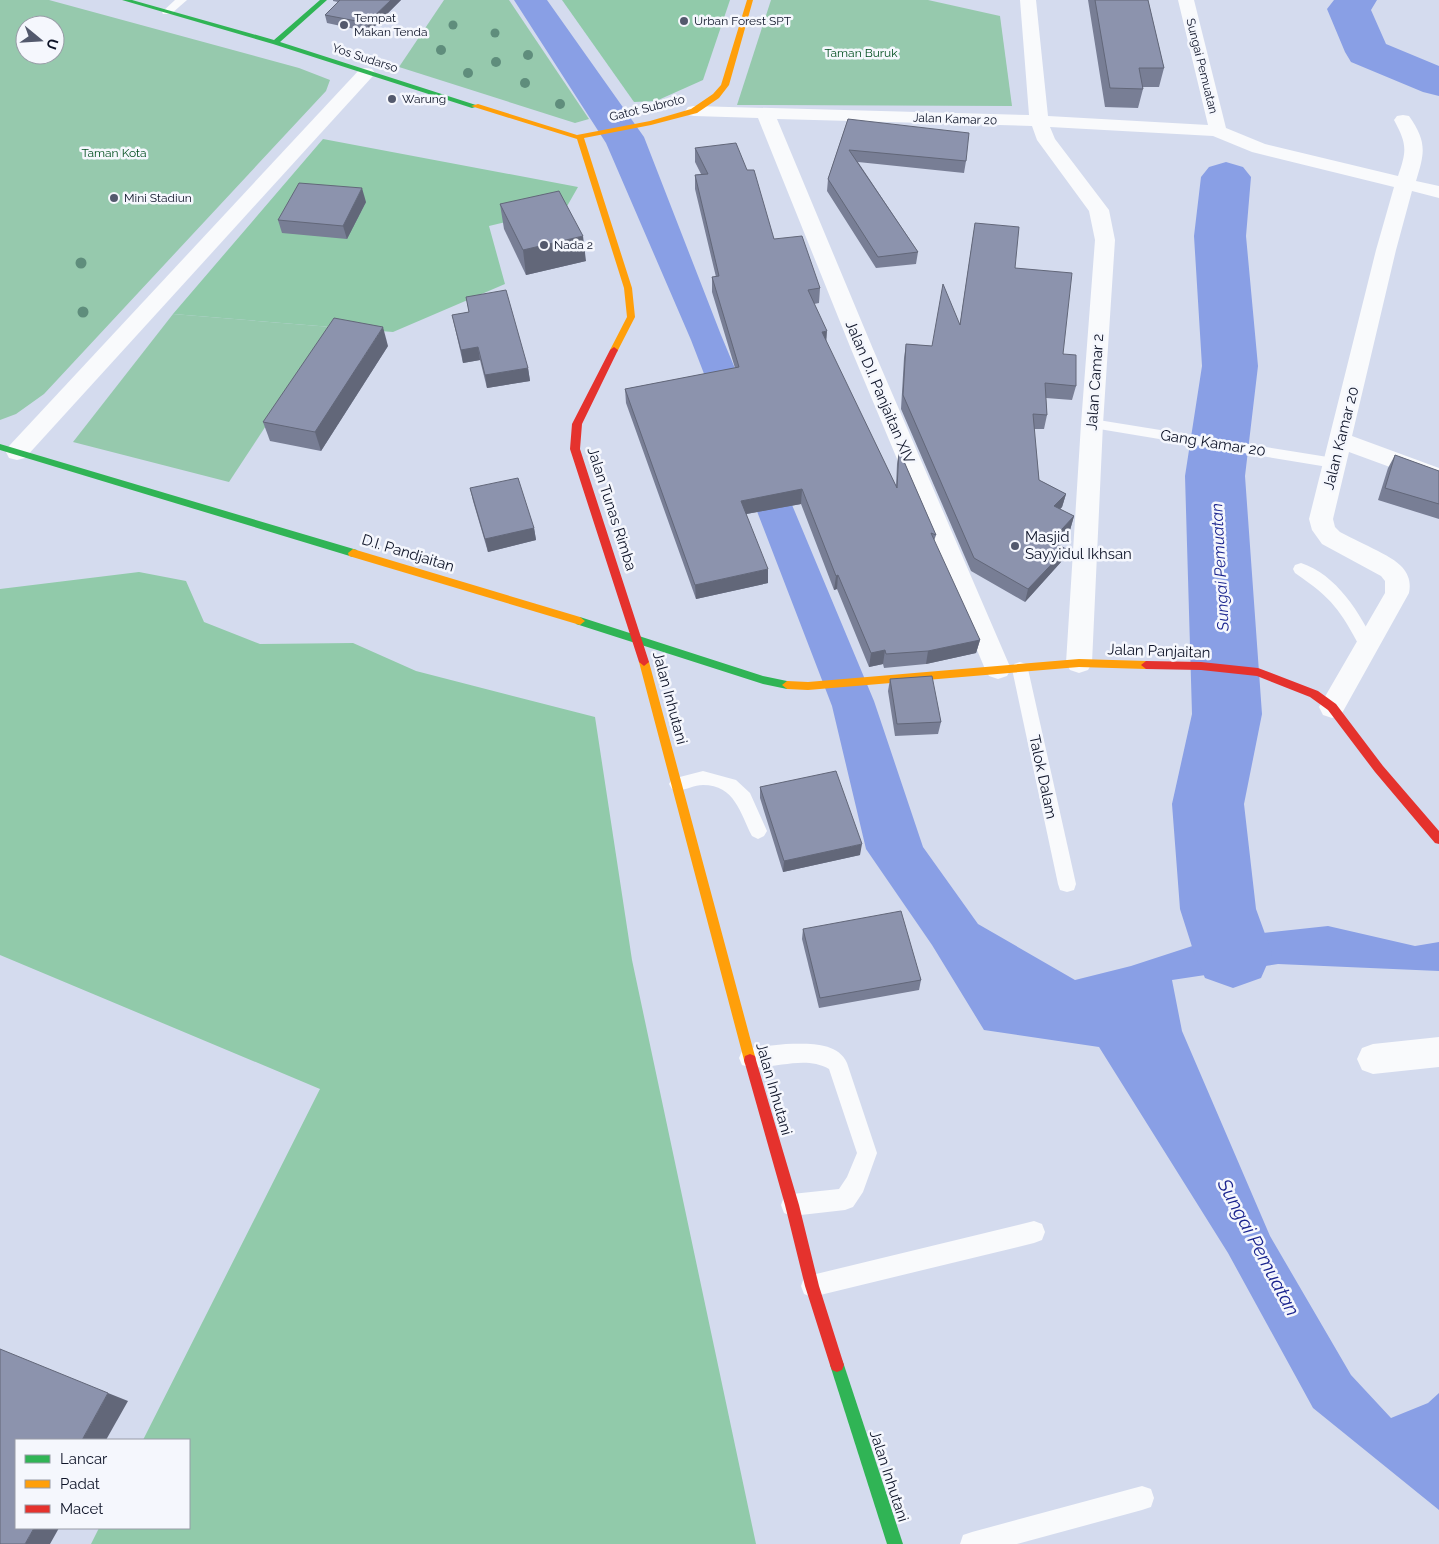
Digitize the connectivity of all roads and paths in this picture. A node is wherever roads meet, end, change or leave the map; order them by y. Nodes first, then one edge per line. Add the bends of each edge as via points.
1 (125, 0) edge
2 (182, 0) edge
3 (324, 0) edge
4 (750, 0) edge
5 (1186, 0) edge
6 (1024, 1) edge
7 (167, 12) junction
8 (275, 42) junction
9 (366, 74) junction
10 (694, 111) junction
11 (765, 114) junction
12 (1403, 120) dead end
13 (1039, 121) junction
14 (1213, 131) junction
15 (597, 134) joint
16 (580, 137) junction
17 (1405, 183) junction
18 (1439, 192) edge
19 (1092, 424) junction
20 (1340, 440) junction
21 (8, 449) edge
22 (1334, 463) junction
23 (1439, 476) edge
24 (1301, 569) dead end
25 (638, 638) junction
26 (1367, 645) junction
27 (1079, 664) junction
28 (1020, 669) junction
29 (998, 670) junction
30 (808, 686) joint
31 (1332, 707) junction
32 (678, 784) junction
33 (758, 831) dead end
34 (1439, 839) edge
35 (1067, 884) dead end
36 (1439, 1052) edge
37 (749, 1058) junction
38 (1373, 1059) dead end
39 (792, 1205) junction
40 (1034, 1232) dead end
41 (812, 1286) junction
42 (1142, 1498) dead end
43 (895, 1544) edge
44 (972, 1544) edge

1 - 7 street, Yos Sudarso
2 - 7 lane
3 - 8 street
4 - 10 street, Gatot Subroto via 725,85 716,96
5 - 14 street, Sungai Pemuatan via 1217,125
6 - 13 street, Jalan Camar 2
7 - 8 street, Yos Sudarso
8 - 9 street, Yos Sudarso
9 - 16 street, Yos Sudarso
9 - 21 street
10 - 11 street, Jalan Kamar 20
10 - 15 street, Gatot Subroto
11 - 13 street, Jalan Kamar 20
11 - 29 street, Jalan D.I. Panjaitan XIV
12 - 17 street, Jalan Kamar 20 via 1416,148
13 - 14 street, Jalan Kamar 20
13 - 19 street, Jalan Camar 2 via 1046,140 1094,202 1103,224 1105,240
14 - 17 street, Jalan Kamar 20 via 1259,148
15 - 16 street, Yos Sudarso
16 - 25 street, Jalan Tunas Rimba via 628,288 631,317 577,424 576,449
17 - 18 street, Jalan Kamar 20
17 - 20 street, Jalan Kamar 20
19 - 22 lane, Gang Kamar 20
19 - 27 street, Jalan Camar 2
20 - 22 street, Jalan Kamar 20
20 - 23 street
21 - 25 street, D.I. Pandjaitan
22 - 26 street, Jalan Kamar 20 via 1321,519 1324,530 1331,538 1390,570 1399,583 1397,593
24 - 26 lane via 1330,588 1356,618
25 - 30 street, D.I. Pandjaitan via 763,680
25 - 32 street, Jalan Inhutani
26 - 31 street, Jalan Kamar 20
27 - 28 street, Jalan Panjaitan
27 - 31 street, Jalan Panjaitan via 1201,666 1258,672 1314,694
28 - 29 street, Jalan Panjaitan
28 - 35 lane, Talok Dalam
29 - 30 street, Jalan Panjaitan
31 - 34 street, Jalan Panjaitan via 1378,769
32 - 33 lane via 703,778 730,785 744,798
32 - 37 street, Jalan Inhutani
36 - 38 street
37 - 39 street, Jalan Inhutani
37 - 39 lane via 821,1054 837,1063 867,1153 855,1184 845,1199
39 - 41 street, Jalan Inhutani
40 - 41 lane
41 - 43 street, Jalan Inhutani
42 - 44 lane

